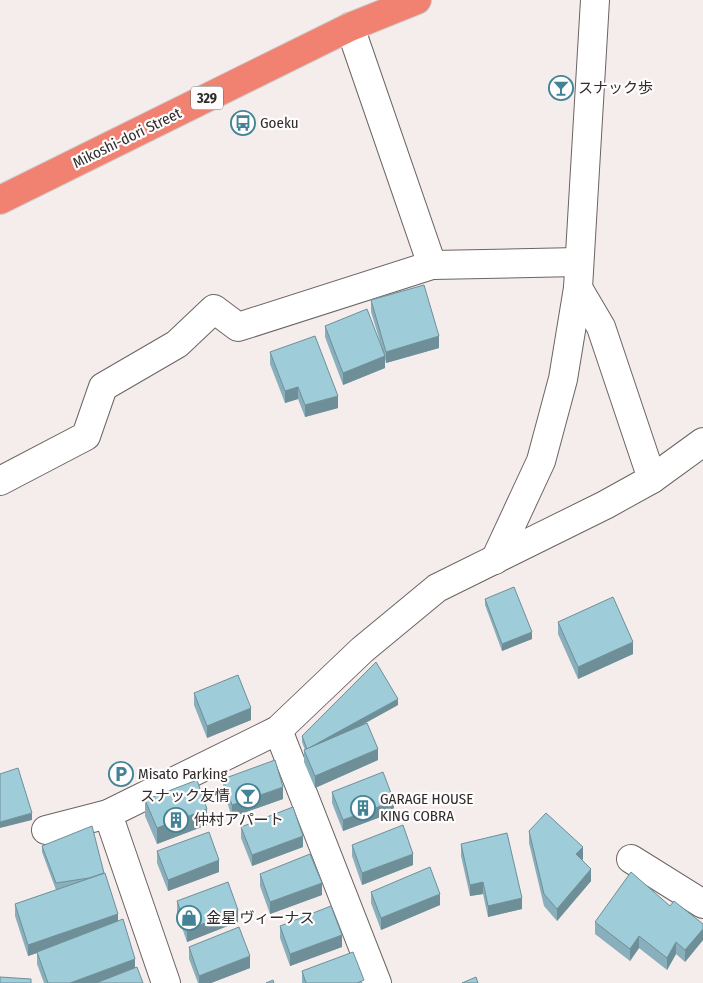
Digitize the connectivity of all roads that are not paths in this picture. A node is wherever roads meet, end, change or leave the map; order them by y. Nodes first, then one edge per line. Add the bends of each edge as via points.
1 (417, 0) edge
2 (595, 0) edge
3 (350, 27) junction
4 (0, 200) edge
5 (432, 265) junction
6 (578, 275) junction
7 (703, 442) edge
8 (652, 479) junction
9 (0, 481) edge
10 (495, 560) junction
11 (278, 730) junction
12 (108, 814) junction
13 (46, 830) dead end
14 (632, 858) dead end
15 (703, 904) edge
16 (166, 983) edge
17 (377, 983) edge

1 - 3 highway, Mikoshi-dori Street / 329
2 - 6 street
3 - 4 highway, Mikoshi-dori Street / 329
3 - 5 street
5 - 6 street
5 - 9 street via 238,327 214,309 177,344 103,387 86,436
6 - 8 street via 601,327
6 - 10 street via 563,379 540,461
7 - 8 street
8 - 10 street
10 - 11 street via 437,588 362,650
11 - 12 street
11 - 17 street
12 - 13 street
12 - 16 street
14 - 15 street

